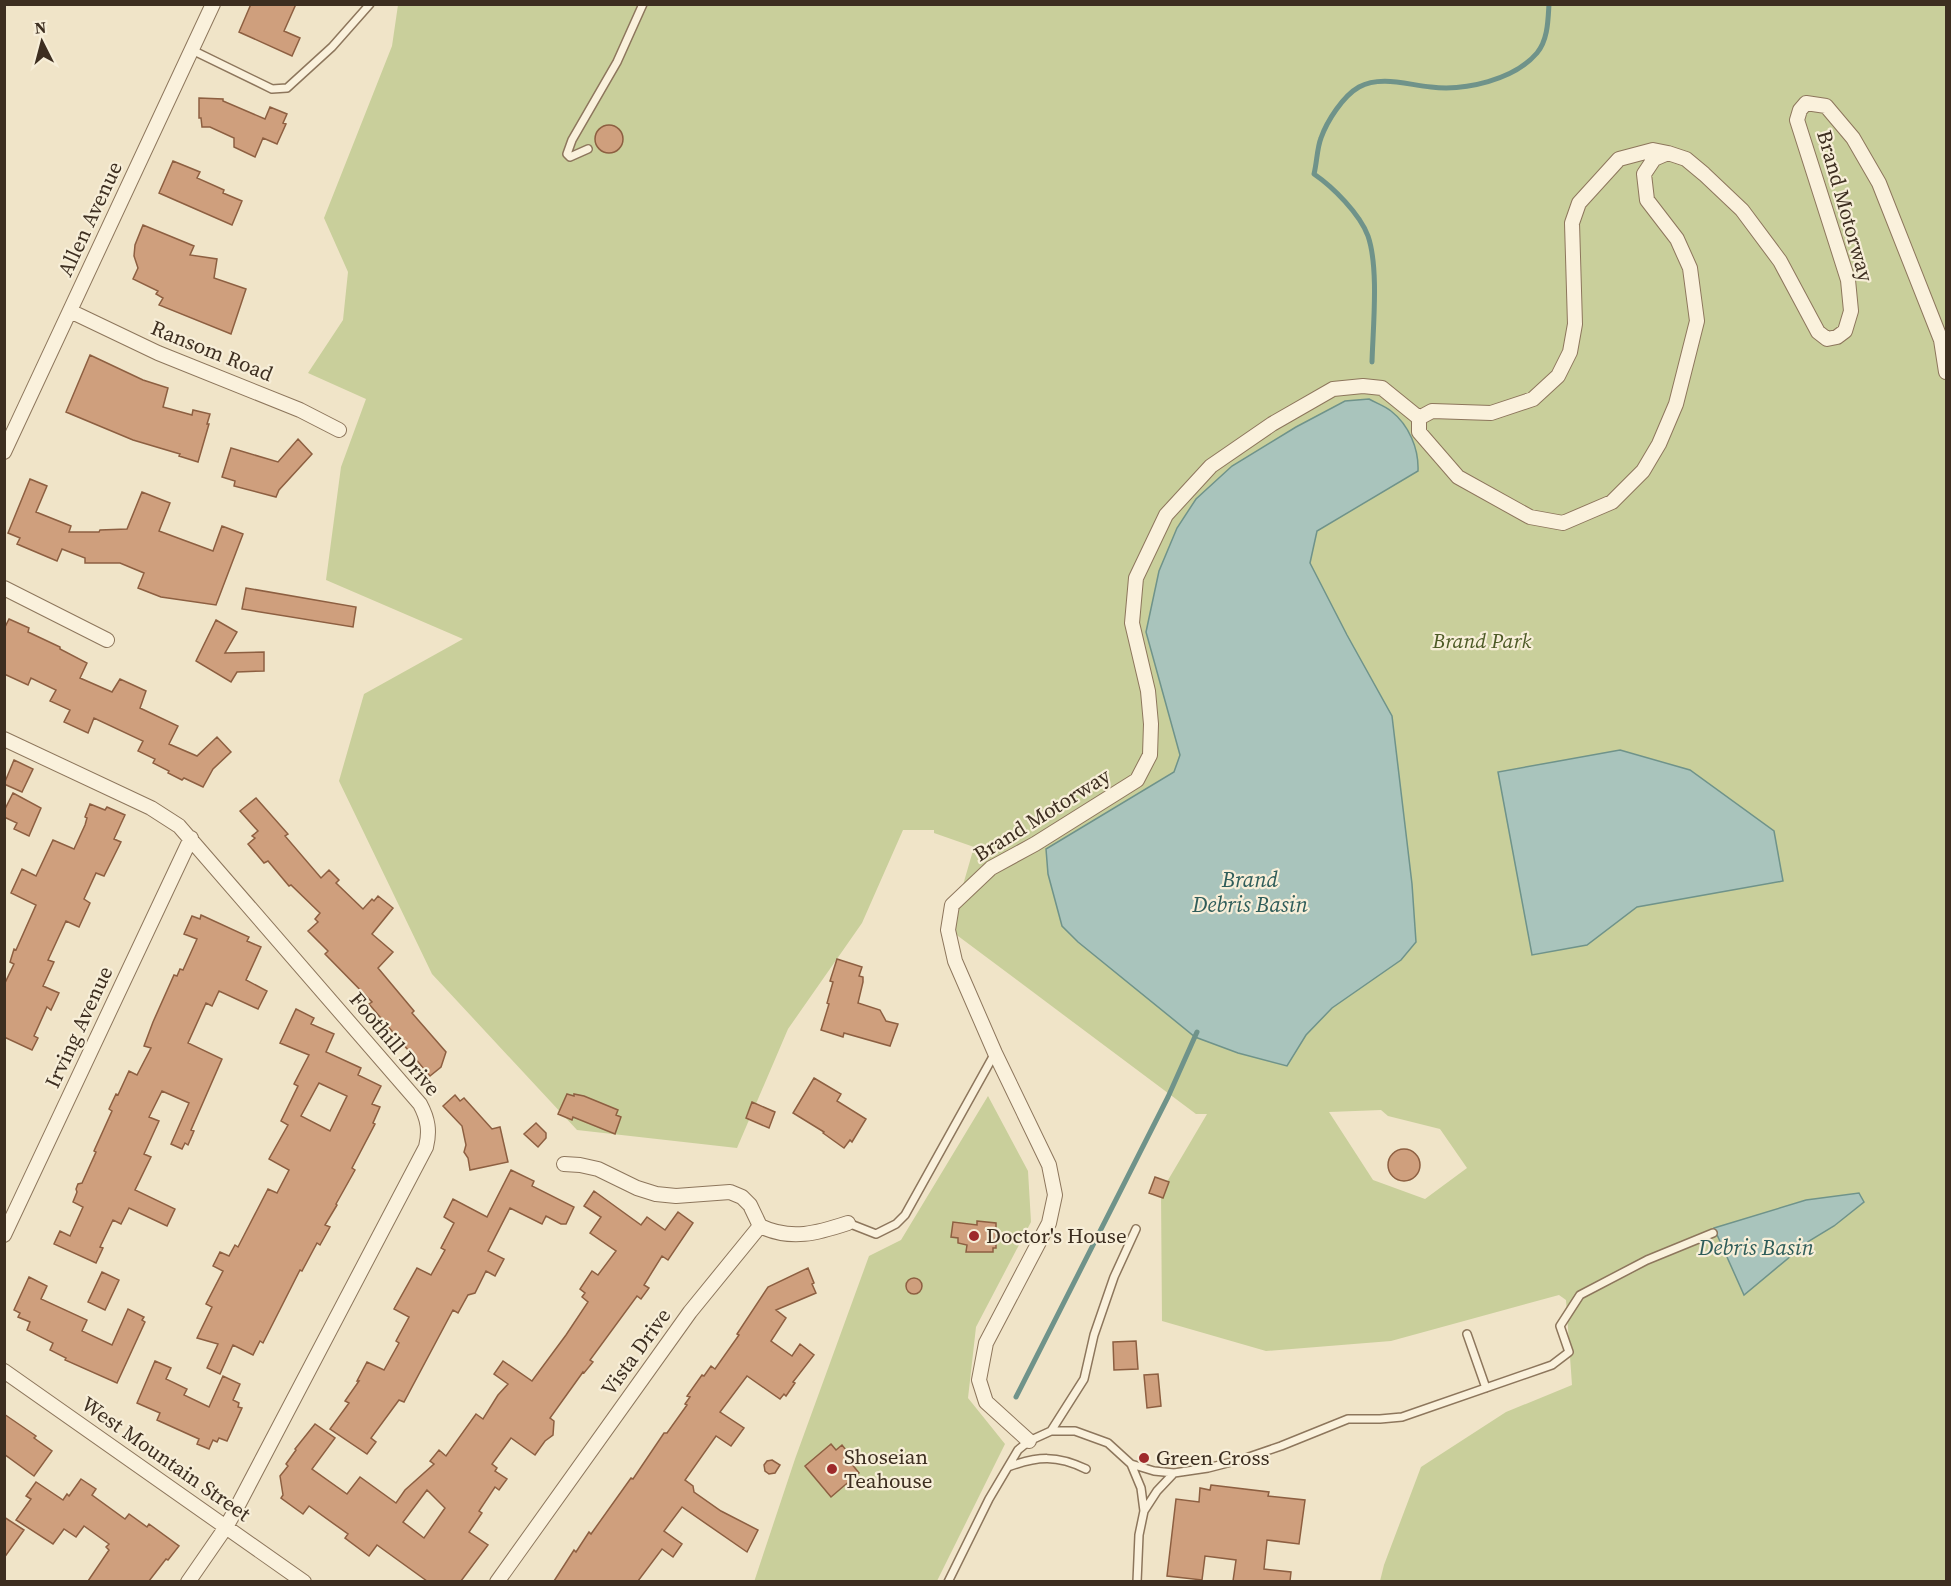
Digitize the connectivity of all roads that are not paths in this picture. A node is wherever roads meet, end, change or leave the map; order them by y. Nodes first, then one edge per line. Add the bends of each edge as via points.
1 (213, 4) edge
2 (370, 4) edge
3 (643, 4) edge
4 (192, 50) junction
5 (588, 149) dead end
6 (1668, 153) junction
7 (70, 311) junction
8 (1947, 372) edge
9 (1419, 418) junction
10 (339, 430) dead end
11 (4, 452) edge
12 (4, 588) edge
13 (107, 640) dead end
14 (4, 739) edge
15 (191, 838) junction
16 (996, 1053) junction
17 (564, 1164) dead end
18 (848, 1223) joint
19 (760, 1226) junction
20 (1136, 1229) dead end
21 (1713, 1233) dead end
22 (4, 1234) edge
23 (1467, 1334) dead end
24 (4, 1371) edge
25 (1486, 1388) junction
26 (1051, 1431) junction
27 (1029, 1441) junction
28 (1131, 1464) junction
29 (1008, 1467) junction
30 (1086, 1469) dead end
31 (1174, 1473) junction
32 (1144, 1511) junction
33 (226, 1527) junction
34 (188, 1581) edge
35 (304, 1581) edge
36 (497, 1581) edge
37 (948, 1581) edge
38 (1137, 1581) edge

1 - 4 street, Allen Avenue
2 - 4 lane via 332,47 287,88 272,88
3 - 5 lane via 617,62 567,154 575,157
4 - 7 street, Allen Avenue
6 - 8 street, Brand Motorway via 1686,159 1742,210 1780,261 1818,332 1827,339 1837,337 1845,331 1851,311 1848,280 1797,120 1806,103 1826,106 1853,138 1879,183 1941,340
6 - 9 street, Brand Motorway via 1653,150 1619,159 1579,204 1572,223 1575,324 1570,352 1558,376 1533,399 1491,413 1432,411
6 - 9 street, Brand Motorway via 1654,159 1644,174 1647,200 1677,239 1690,268 1697,321 1676,404 1643,471 1612,502 1563,523 1530,517 1458,477 1419,432
7 - 10 street, Ransom Road
7 - 11 street, Allen Avenue
9 - 16 street, Brand Motorway via 1382,388 1333,389 1211,466 1166,515 1136,578 1132,623 1151,724 1150,755 1137,780 991,868 952,905 948,930 955,961
12 - 13 street
14 - 15 street, Foothill Drive via 151,808
15 - 22 street, Irving Avenue
15 - 33 street, Foothill Drive via 420,1104 429,1136
16 - 18 lane via 905,1215 876,1234
16 - 27 street, Brand Motorway via 1049,1165 1055,1195 1049,1224 986,1343 979,1380 986,1402
17 - 19 street via 598,1169 656,1194 730,1192 750,1205
18 - 19 street via 801,1235 773,1232
19 - 36 street, Vista Drive via 677,1331
20 - 26 lane via 1114,1277 1084,1379
21 - 25 lane via 1647,1260 1580,1295 1560,1326 1569,1352 1552,1365
23 - 25 lane
24 - 33 street, West Mountain Street
25 - 31 lane via 1402,1417 1348,1419 1243,1459
26 - 27 lane
26 - 28 lane via 1075,1431 1108,1443
27 - 29 lane
28 - 31 lane
28 - 32 lane via 1141,1488
29 - 30 lane via 1051,1458
29 - 37 lane
31 - 32 lane
32 - 38 lane
33 - 34 street, Foothill Drive
33 - 35 street, West Mountain Street

